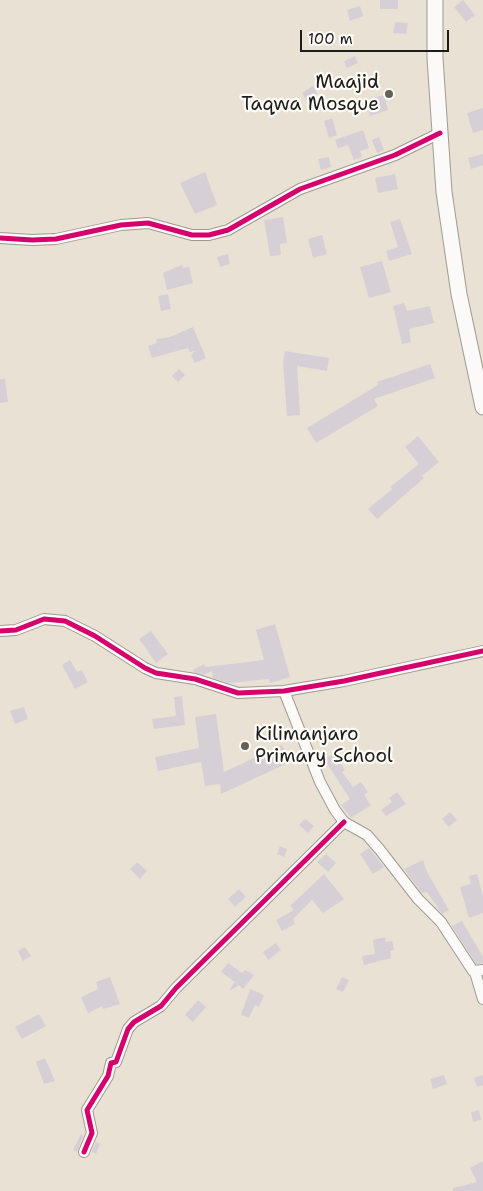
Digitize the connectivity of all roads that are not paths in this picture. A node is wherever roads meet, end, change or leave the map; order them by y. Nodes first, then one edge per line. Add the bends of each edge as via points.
1 (435, 0) edge
2 (440, 133) junction
3 (0, 238) edge
4 (483, 407) edge
5 (0, 630) edge
6 (483, 651) edge
7 (284, 691) junction
8 (344, 822) junction
9 (479, 971) edge
10 (483, 999) edge
11 (84, 1152) dead end

1 - 2 main road
2 - 3 street via 387,158 300,189 228,230 209,235 192,235 148,223 121,224 56,238
2 - 4 main road via 444,192 460,294
5 - 7 street via 16,630 44,620 65,621 156,673 195,679 238,693
6 - 7 street
7 - 8 street via 328,798
8 - 9 street via 367,835
8 - 11 street via 161,1006 128,1029 116,1062 112,1063 108,1076 87,1110 92,1132
9 - 10 street

